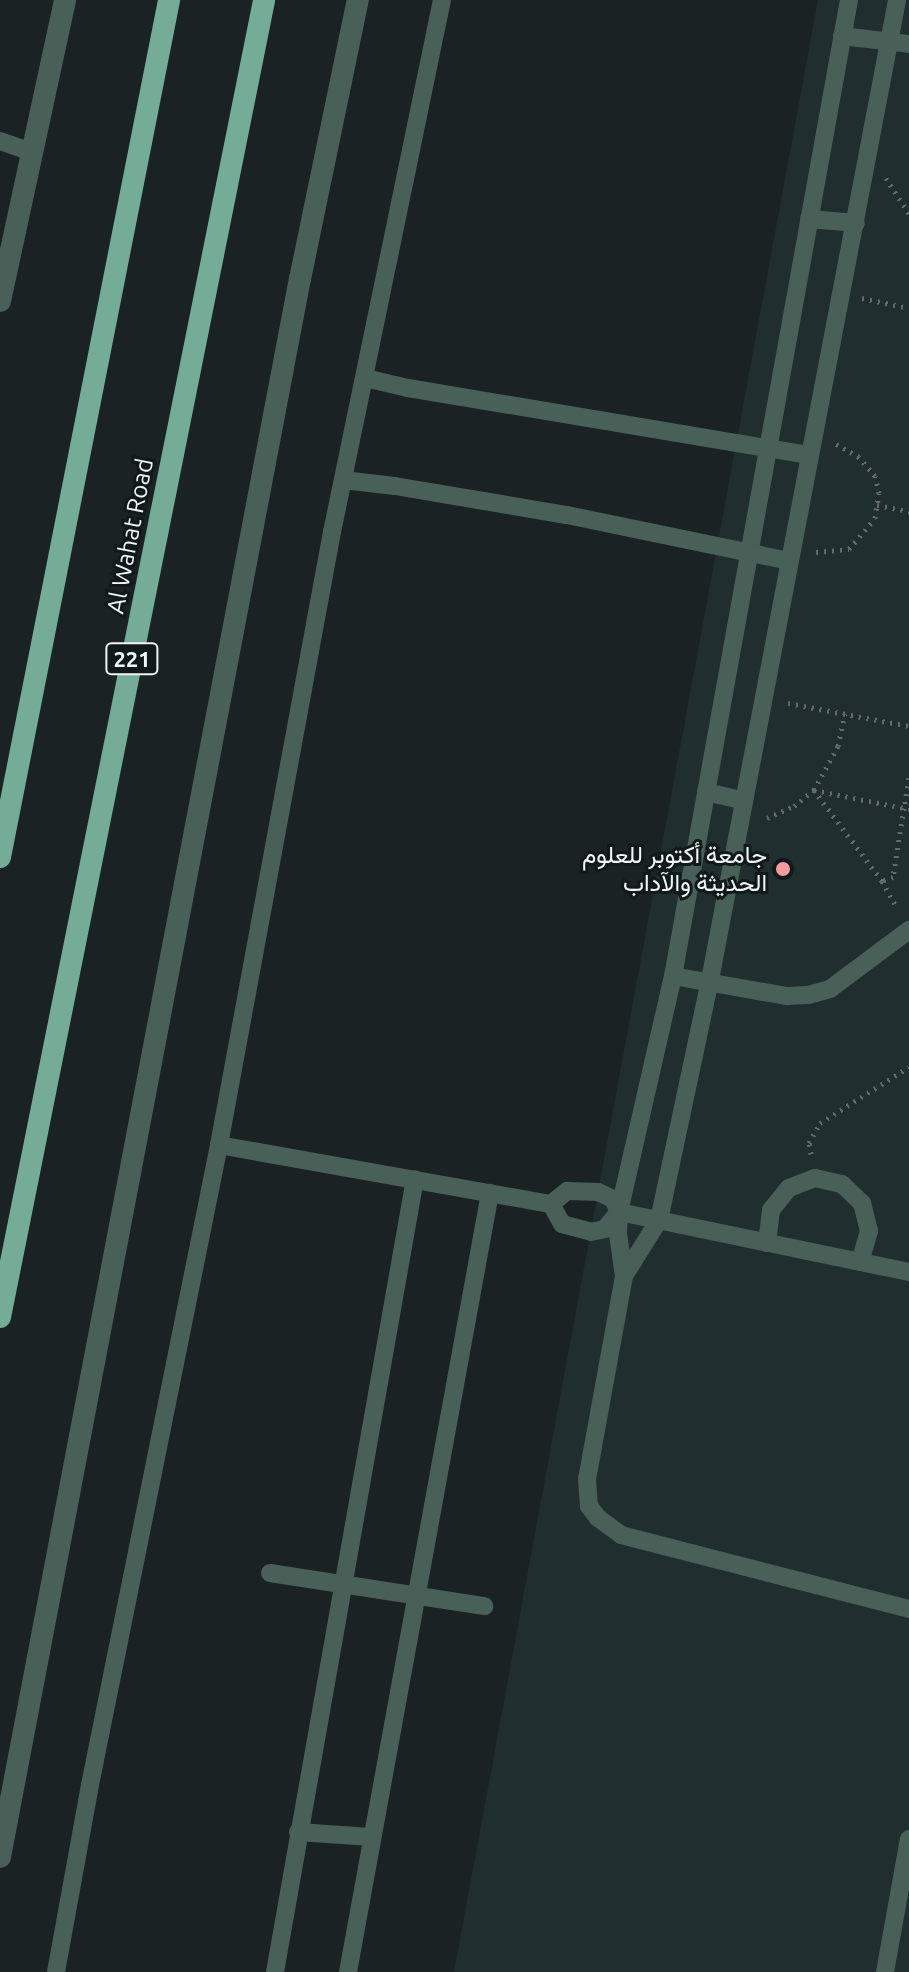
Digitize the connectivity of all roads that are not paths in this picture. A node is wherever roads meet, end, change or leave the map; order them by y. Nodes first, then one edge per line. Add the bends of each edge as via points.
1 (65, 0) edge
2 (169, 0) edge
3 (264, 0) edge
4 (358, 0) edge
5 (442, 0) edge
6 (849, 0) edge
7 (897, 0) edge
8 (842, 36) junction
9 (888, 42) junction
10 (909, 44) edge
11 (0, 141) edge
12 (34, 153) junction
13 (809, 219) junction
14 (856, 223) junction
15 (0, 301) edge
16 (365, 378) junction
17 (768, 448) junction
18 (807, 455) junction
19 (343, 480) junction
20 (748, 552) junction
21 (790, 554) junction
22 (706, 792) junction
23 (742, 810) junction
24 (0, 857) edge
25 (906, 924) edge
26 (673, 976) junction
27 (709, 985) junction
28 (219, 1145) junction
29 (415, 1179) junction
30 (490, 1193) junction
31 (551, 1204) junction
32 (619, 1212) junction
33 (659, 1220) junction
34 (767, 1243) junction
35 (860, 1262) junction
36 (909, 1272) edge
37 (624, 1276) junction
38 (0, 1317) edge
39 (270, 1573) dead end
40 (343, 1584) junction
41 (416, 1595) junction
42 (484, 1606) dead end
43 (909, 1609) edge
44 (298, 1832) junction
45 (371, 1837) junction
46 (909, 1839) edge
47 (0, 1857) edge
48 (56, 1972) edge
49 (275, 1972) edge
50 (348, 1972) edge
51 (885, 1972) edge

1 - 12 street
2 - 24 highway
3 - 38 highway, Al Wahat Road / 221
4 - 47 street via 300,279
5 - 16 lane
6 - 8 lane
7 - 9 lane
8 - 9 lane
8 - 13 lane
9 - 10 lane
9 - 14 lane
11 - 12 lane
12 - 15 street
13 - 14 lane
13 - 17 lane
14 - 18 lane
16 - 17 lane
16 - 19 lane
17 - 18 lane
17 - 20 lane
18 - 21 lane
19 - 20 lane via 464,497
19 - 28 lane
20 - 21 lane
20 - 22 lane
21 - 23 lane
22 - 23 lane
22 - 26 lane
23 - 27 lane
25 - 27 lane via 830,989 787,996
26 - 27 lane
26 - 32 lane
27 - 33 lane
28 - 29 lane
28 - 48 lane
29 - 30 lane
29 - 40 lane
30 - 31 lane
30 - 41 lane
31 - 32 lane via 567,1191 598,1192 613,1199
31 - 32 lane via 562,1224 591,1232 605,1229
32 - 33 lane
32 - 37 lane
33 - 34 lane
33 - 37 lane
34 - 35 lane
34 - 35 lane via 771,1210 789,1188 815,1178 842,1184 862,1203 869,1231
35 - 36 lane
37 - 43 lane via 587,1479 589,1506 598,1518 635,1540
39 - 40 lane
40 - 41 lane
40 - 44 lane
41 - 42 lane
41 - 45 lane
44 - 45 lane
44 - 49 lane
45 - 50 lane
46 - 51 lane

